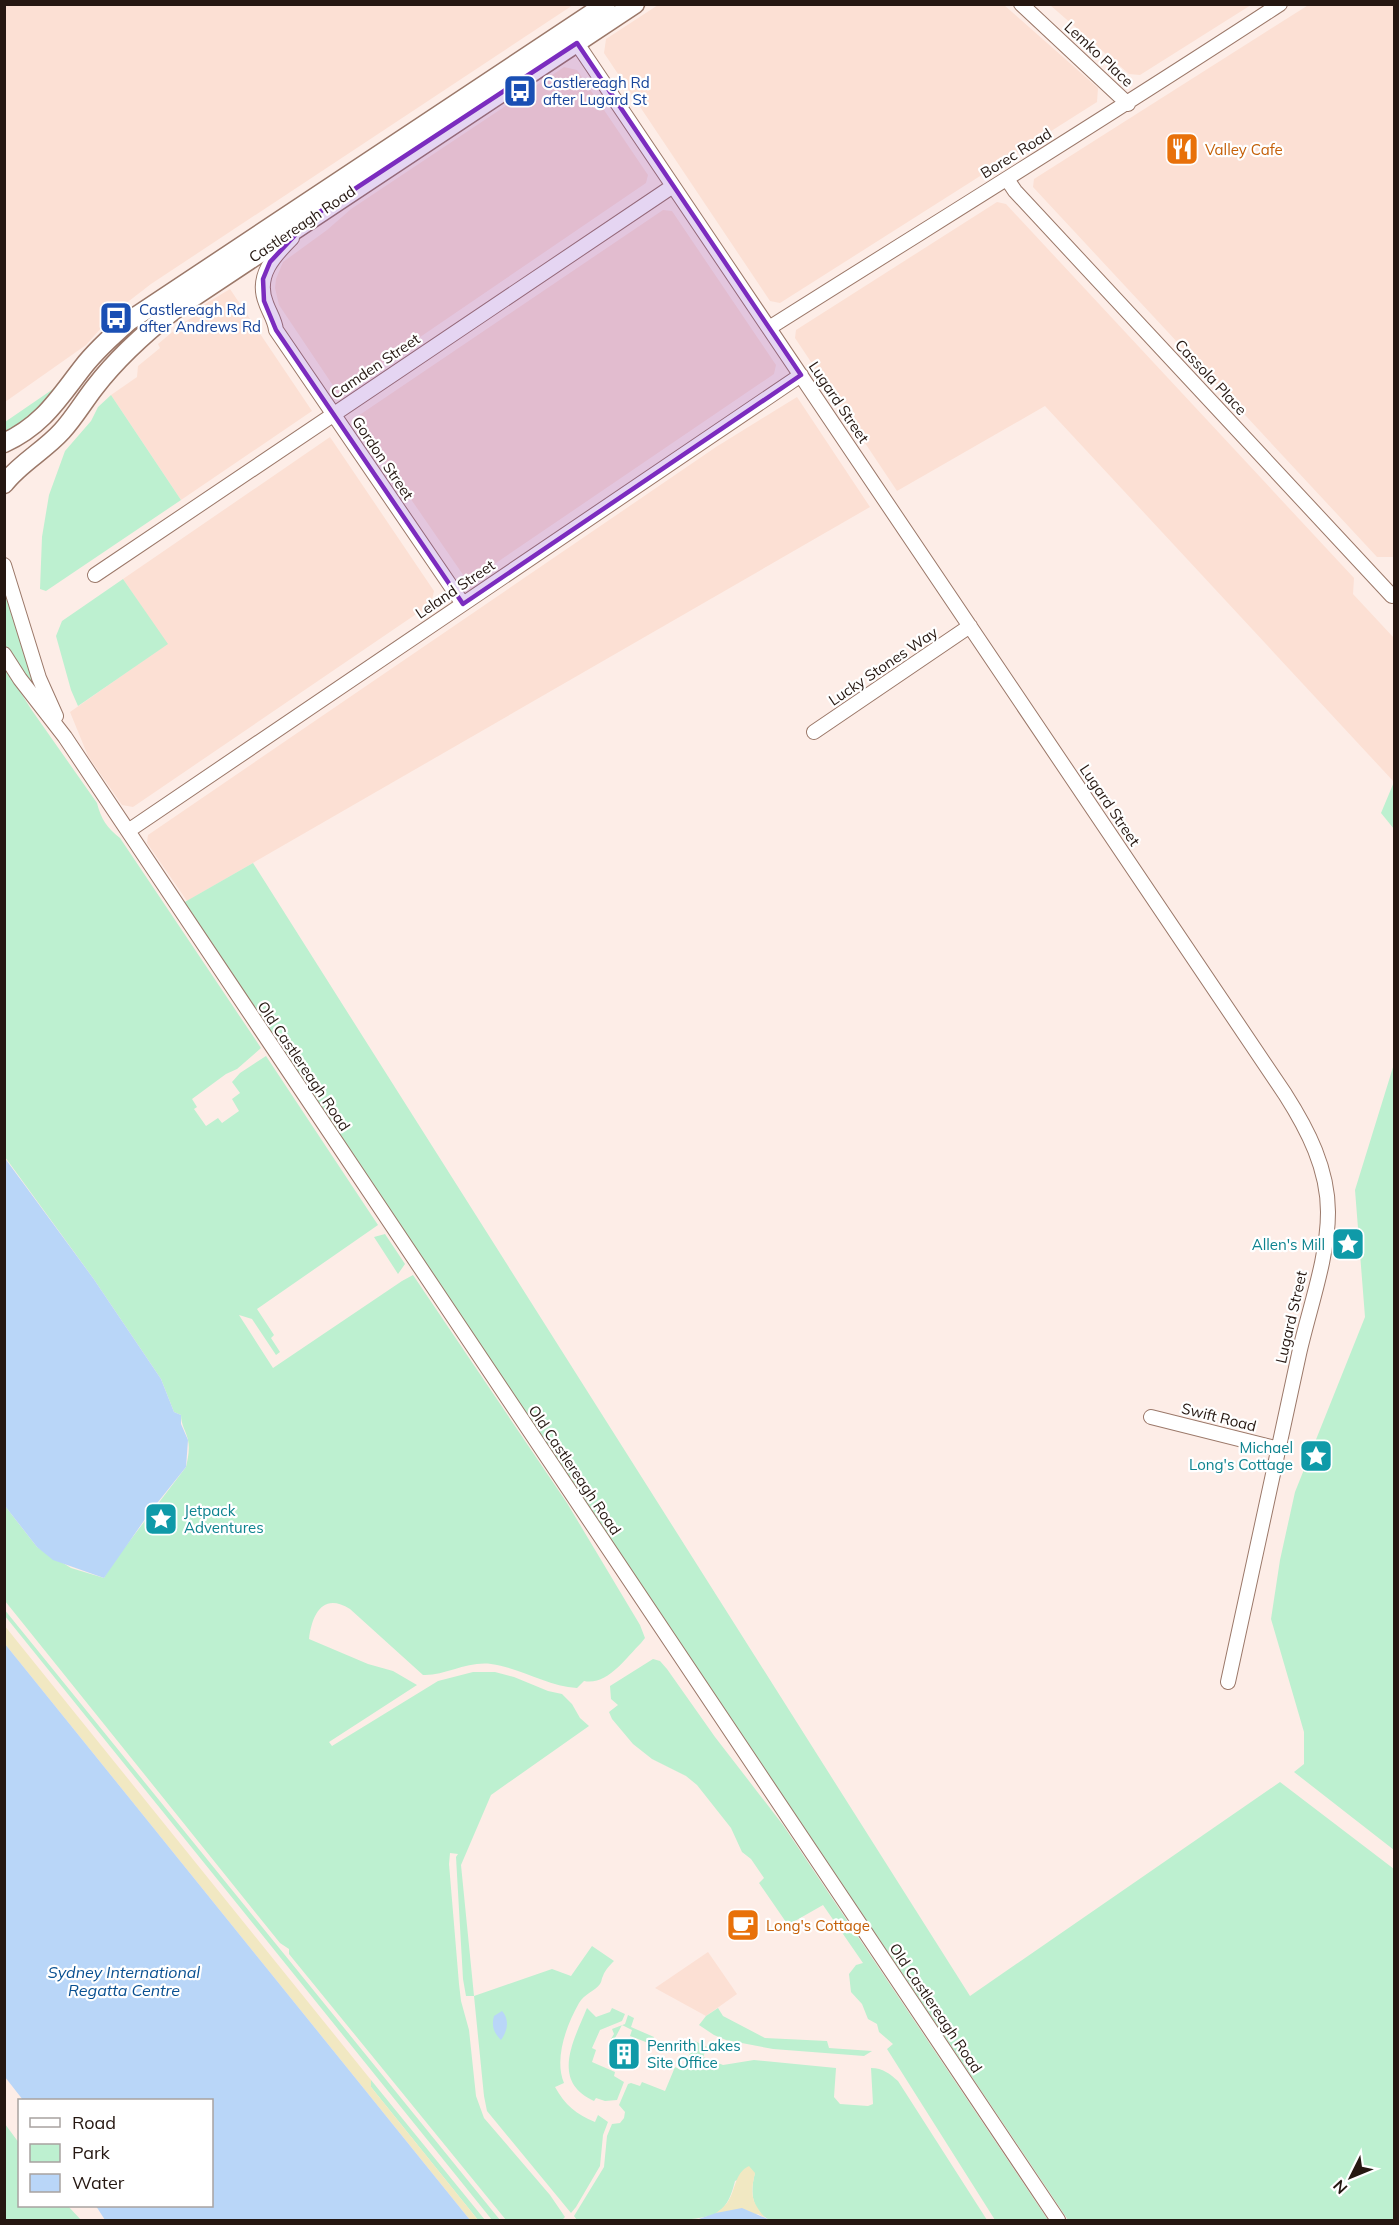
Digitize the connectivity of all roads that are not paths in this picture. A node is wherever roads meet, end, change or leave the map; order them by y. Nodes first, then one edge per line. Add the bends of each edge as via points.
1 (606, 4) edge
2 (635, 4) edge
3 (1021, 4) edge
4 (1280, 4) edge
5 (572, 37) junction
6 (1128, 104) junction
7 (1006, 179) junction
8 (673, 186) junction
9 (312, 217) junction
10 (769, 328) junction
11 (801, 375) junction
12 (333, 414) junction
13 (4, 443) edge
14 (4, 484) edge
15 (4, 565) edge
16 (95, 575) dead end
17 (1392, 596) dead end
18 (463, 604) junction
19 (970, 626) junction
20 (4, 654) edge
21 (814, 732) dead end
22 (65, 737) junction
23 (128, 831) junction
24 (1151, 1417) dead end
25 (1279, 1449) junction
26 (1228, 1682) dead end
27 (1058, 2220) edge

1 - 5 main road, Castlereagh Road
2 - 5 main road, Castlereagh Road
3 - 6 street, Lemko Place
4 - 6 street, Borec Road
5 - 8 street, Lugard Street
5 - 9 main road, Castlereagh Road
5 - 13 main road, Castlereagh Road via 129,321 91,358 45,416
6 - 7 street, Borec Road
7 - 10 street, Borec Road
7 - 17 street, Cassola Place
8 - 10 street, Lugard Street
8 - 12 street, Camden Street
9 - 12 street, Gordon Street via 280,250 265,273 262,290 276,330
9 - 14 main road, Castlereagh Road via 188,300 137,340 95,386 64,429
10 - 11 street, Lugard Street
11 - 18 street, Leland Street
11 - 19 street, Lugard Street
12 - 16 street, Camden Street
12 - 18 street, Gordon Street
15 - 22 street, Old Castlereagh Road via 39,678
18 - 23 street, Leland Street
19 - 21 street, Lucky Stones Way
19 - 25 street, Lugard Street via 1285,1094 1317,1152 1328,1211 1326,1240
20 - 22 street, Old Castlereagh Road
22 - 23 street, Old Castlereagh Road
23 - 27 street, Old Castlereagh Road
24 - 25 street, Swift Road
25 - 26 street, Lugard Street

